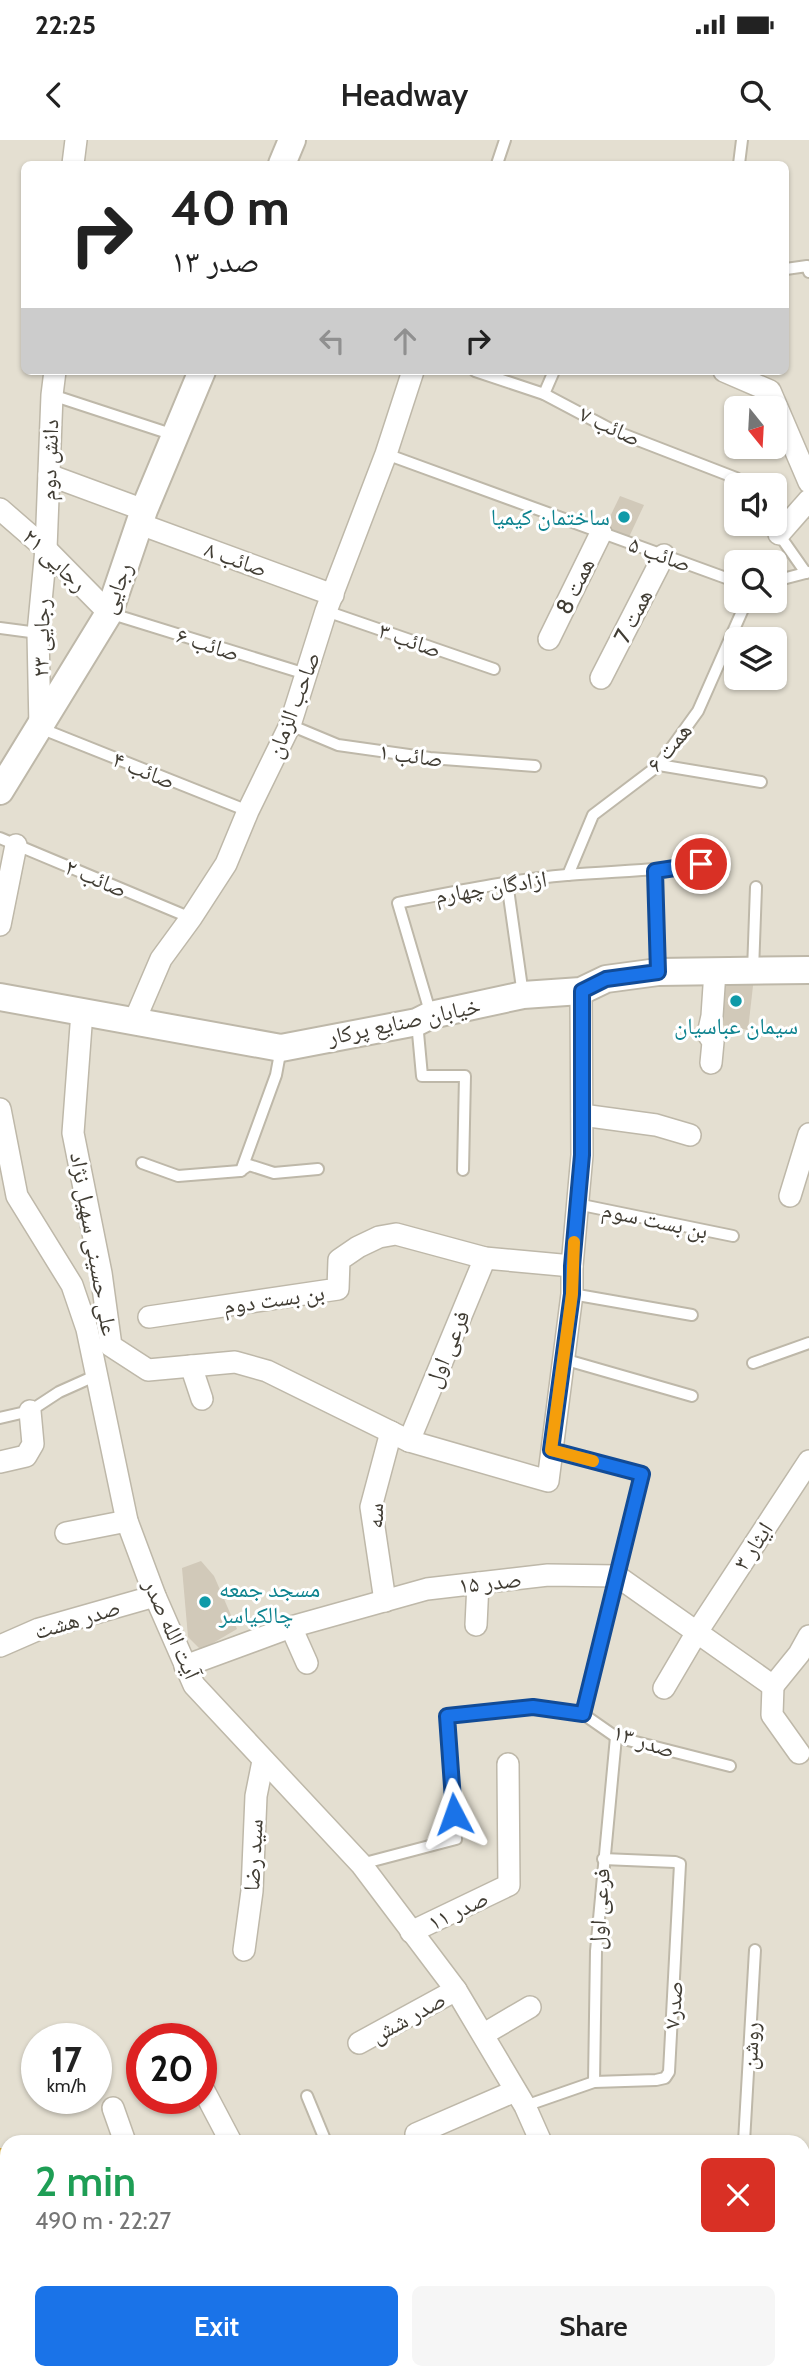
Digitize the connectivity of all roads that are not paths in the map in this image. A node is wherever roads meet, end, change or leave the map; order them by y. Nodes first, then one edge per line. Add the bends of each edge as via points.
1 (292, 140) edge
2 (505, 140) edge
3 (742, 140) edge
4 (283, 161) edge
5 (498, 161) edge
6 (739, 161) edge
7 (789, 269) edge
8 (809, 272) edge
9 (54, 375) edge
10 (198, 375) edge
11 (412, 375) edge
12 (487, 375) edge
13 (552, 375) edge
14 (733, 375) edge
15 (544, 394) junction
16 (52, 395) junction
17 (174, 435) junction
18 (386, 454) junction
19 (724, 473) edge
20 (49, 475) junction
21 (809, 482) edge
22 (809, 500) edge
23 (0, 509) edge
24 (142, 517) junction
25 (787, 518) edge
26 (601, 533) junction
27 (781, 536) edge
28 (46, 549) junction
29 (664, 555) junction
30 (807, 572) edge
31 (724, 577) edge
32 (787, 578) edge
33 (330, 603) junction
34 (110, 612) junction
35 (741, 613) edge
36 (0, 628) edge
37 (38, 633) junction
38 (549, 639) dead end
39 (494, 669) dead end
40 (306, 674) junction
41 (601, 678) dead end
42 (290, 725) junction
43 (40, 728) junction
44 (659, 765) junction
45 (535, 766) dead end
46 (761, 782) dead end
47 (0, 791) edge
48 (248, 811) junction
49 (8, 841) edge
50 (701, 864) dead end
51 (655, 871) junction
52 (568, 874) junction
53 (507, 882) junction
54 (756, 887) dead end
55 (191, 918) junction
56 (0, 925) edge
57 (715, 971) junction
58 (753, 971) junction
59 (809, 971) edge
60 (658, 972) junction
61 (582, 991) junction
62 (523, 995) junction
63 (0, 997) edge
64 (82, 1012) junction
65 (424, 1019) junction
66 (134, 1021) junction
67 (281, 1048) junction
68 (711, 1063) dead end
69 (0, 1109) edge
70 (582, 1115) junction
71 (809, 1134) edge
72 (690, 1135) dead end
73 (142, 1163) dead end
74 (318, 1169) dead end
75 (463, 1170) dead end
76 (240, 1171) junction
77 (790, 1196) dead end
78 (9, 1199) edge
79 (577, 1204) junction
80 (733, 1236) dead end
81 (485, 1258) junction
82 (572, 1266) junction
83 (572, 1294) junction
84 (692, 1315) dead end
85 (149, 1317) dead end
86 (809, 1343) edge
87 (563, 1359) junction
88 (753, 1363) dead end
89 (191, 1366) junction
90 (97, 1375) junction
91 (692, 1395) dead end
92 (202, 1399) dead end
93 (30, 1411) junction
94 (0, 1418) edge
95 (400, 1436) junction
96 (551, 1450) junction
97 (809, 1461) edge
98 (0, 1462) edge
99 (127, 1521) junction
100 (66, 1533) dead end
101 (617, 1576) junction
102 (478, 1583) junction
103 (155, 1596) junction
104 (385, 1601) junction
105 (476, 1625) dead end
106 (291, 1627) junction
107 (697, 1632) junction
108 (0, 1646) edge
109 (806, 1651) edge
110 (307, 1663) dead end
111 (185, 1666) junction
112 (773, 1686) junction
113 (664, 1688) dead end
114 (583, 1714) junction
115 (616, 1737) junction
116 (799, 1753) dead end
117 (263, 1761) junction
118 (508, 1764) dead end
119 (730, 1766) dead end
120 (603, 1859) junction
121 (361, 1864) junction
122 (411, 1932) junction
123 (244, 1950) dead end
124 (755, 1950) dead end
125 (456, 1990) junction
126 (530, 2007) dead end
127 (484, 2034) junction
128 (359, 2043) dead end
129 (594, 2082) junction
130 (307, 2096) dead end
131 (520, 2098) junction
132 (113, 2108) dead end
133 (216, 2114) edge
134 (416, 2134) dead end
135 (123, 2135) edge
136 (226, 2135) edge
137 (323, 2135) edge
138 (538, 2135) edge
139 (744, 2135) edge

1 - 4 street
2 - 5 lane
3 - 6 lane
7 - 8 lane via 807,266
9 - 16 street, دانش دوم
10 - 17 street, رجایی
11 - 18 street, صاحب الزمان
12 - 15 lane, صائب ۷
13 - 15 lane
14 - 21 street via 770,391
15 - 19 lane, صائب ۷ via 612,430
16 - 17 lane
16 - 20 street, دانش دوم
17 - 24 street, رجایی
18 - 26 lane, صائب ۵
18 - 33 street, صاحب الزمان
20 - 24 street, صائب ۸
20 - 28 street, دانش دوم
22 - 25 street
23 - 28 street, رجایی ۲۱
24 - 33 street, صائب ۸
24 - 34 street, رجایی
26 - 29 lane, صائب ۵
26 - 38 street, همت 8
27 - 30 lane
28 - 34 street, رجایی ۲۱
28 - 37 street, رجایی ۲۳
29 - 31 lane, صائب ۵
29 - 41 street, همت 7
30 - 32 lane
33 - 39 lane, صائب ۳
33 - 40 street, صاحب الزمان
34 - 40 lane, صائب ۶
34 - 43 street, رجایی
35 - 44 lane, همت ۶ via 698,711
36 - 37 lane
37 - 43 street, رجایی ۲۳
40 - 42 street, صاحب الزمان
42 - 45 lane, صائب ۱ via 338,745
42 - 48 street, صاحب الزمان
43 - 47 street, رجایی
43 - 48 lane, صائب ۴
44 - 46 lane
44 - 52 lane, همت ۶ via 593,815
48 - 55 street, صاحب الزمان via 226,864
49 - 55 lane, صائب ۲
49 - 56 street
50 - 51 lane, ازادگان چهارم
51 - 52 lane, ازادگان چهارم
51 - 60 lane
52 - 53 lane, ازادگان چهارم
53 - 62 lane
53 - 65 lane, ازادگان چهارم via 398,903
54 - 58 lane
55 - 66 street, صاحب الزمان via 161,959
57 - 58 street, خیابان صنایع پرکار
57 - 60 street, خیابان صنایع پرکار
57 - 68 street via 708,1034 713,1042
58 - 59 street, خیابان صنایع پرکار
60 - 61 street, خیابان صنایع پرکار via 606,979
61 - 62 street, خیابان صنایع پرکار
61 - 70 street
62 - 65 street, خیابان صنایع پرکار
63 - 64 street, خیابان صنایع پرکار
64 - 66 street, خیابان صنایع پرکار
64 - 89 street, علی حسینی سهیل نژاد via 73,1133 111,1346 148,1370
65 - 67 street, خیابان صنایع پرکار
65 - 75 lane via 422,1076 466,1076
66 - 67 street, خیابان صنایع پرکار
67 - 76 lane via 276,1075
69 - 78 street, آیت الله صدر
70 - 72 street via 656,1125
70 - 79 street
71 - 77 street
73 - 76 lane via 178,1176
74 - 76 lane via 274,1173 249,1165
78 - 90 street, آیت الله صدر via 72,1285
79 - 80 lane, بن بست سوم
79 - 82 street
81 - 82 street, بن بست دوم
81 - 85 street, بن بست دوم via 396,1234 379,1237 339,1260 338,1289
81 - 95 street, فرعی اول
82 - 83 street
83 - 84 lane
83 - 87 street
86 - 88 lane
87 - 91 lane
87 - 96 street
89 - 92 street
89 - 95 street, علی حسینی سهیل نژاد via 235,1362 267,1371
90 - 93 lane
90 - 99 street, آیت الله صدر
93 - 94 lane
93 - 98 street via 33,1444 26,1456
95 - 96 street, علی حسینی سهیل نژاد via 548,1481
95 - 104 street, سه via 370,1507
96 - 101 lane via 642,1474
97 - 107 street, ایثار ۳
99 - 100 street
99 - 103 street, آیت الله صدر
101 - 102 street, صدر ۱۵ via 548,1575
101 - 107 street
101 - 114 lane
102 - 104 street, صدر ۱۵ via 427,1589
102 - 105 street
103 - 108 street, صدر هشت via 39,1629
103 - 111 street, آیت الله صدر
104 - 106 street, صدر ۱۵
106 - 110 street
106 - 111 street, صدر ۱۵
107 - 112 street
107 - 113 street, ایثار ۳
109 - 112 street
111 - 117 street, آیت الله صدر via 194,1685
112 - 116 street via 772,1715
114 - 115 lane, صدر ۱۳
114 - 121 lane, صدر ۱۳ via 533,1707 447,1716 456,1839
115 - 119 lane, صدر ۱۳
115 - 120 lane, فرعی اول
117 - 121 street, آیت الله صدر
117 - 123 street, سید رضا
118 - 122 street, صدر ۱۱ via 509,1885
120 - 129 lane, فرعی اول
120 - 129 lane, صدر۷ via 675,1862 681,1869 669,2072 656,2080
121 - 122 street, آیت الله صدر
122 - 125 street, آیت الله صدر
124 - 139 lane, روشن
125 - 127 street, آیت الله صدر
125 - 128 street, صدر شش
126 - 127 street
127 - 131 street, آیت الله صدر
129 - 131 lane, صدر۷
130 - 137 lane
131 - 134 street
131 - 138 street, آیت الله صدر
132 - 135 street
133 - 136 street

